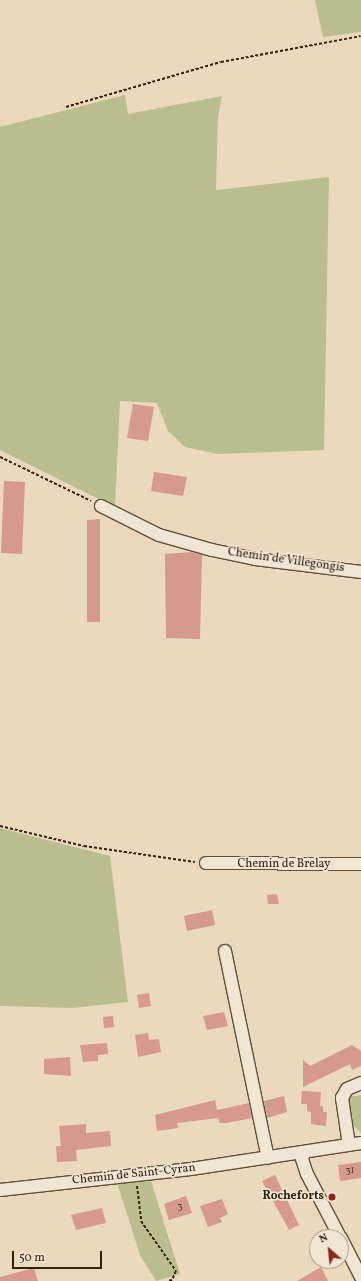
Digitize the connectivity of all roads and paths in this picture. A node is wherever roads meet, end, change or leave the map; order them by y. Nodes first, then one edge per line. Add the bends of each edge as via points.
1 (361, 36) edge
2 (66, 107) dead end
3 (0, 457) edge
4 (101, 506) joint
5 (361, 572) edge
6 (0, 826) edge
7 (206, 863) joint
8 (361, 864) edge
9 (226, 951) dead end
10 (361, 1083) edge
11 (355, 1144) edge
12 (304, 1153) junction
13 (268, 1158) junction
14 (136, 1175) junction
15 (0, 1190) edge
16 (336, 1229) edge
17 (349, 1248) edge
18 (356, 1256) edge
19 (361, 1277) edge
20 (166, 1281) edge

1 - 2 path via 221,62
3 - 4 path
4 - 5 street, Chemin de Villegongis via 159,535 212,550 255,559
6 - 7 path via 84,846 146,857
7 - 8 street, Chemin de Brelay
9 - 13 street
10 - 11 street via 348,1089 342,1098
11 - 12 street, Chemin de Saint-Cyran
12 - 13 street, Chemin de Saint-Cyran
12 - 16 street via 302,1158 307,1174
13 - 14 street, Chemin de Saint-Cyran
14 - 15 street, Chemin de Saint-Cyran
14 - 20 path via 141,1221 176,1271 172,1280
17 - 18 street
18 - 19 street

